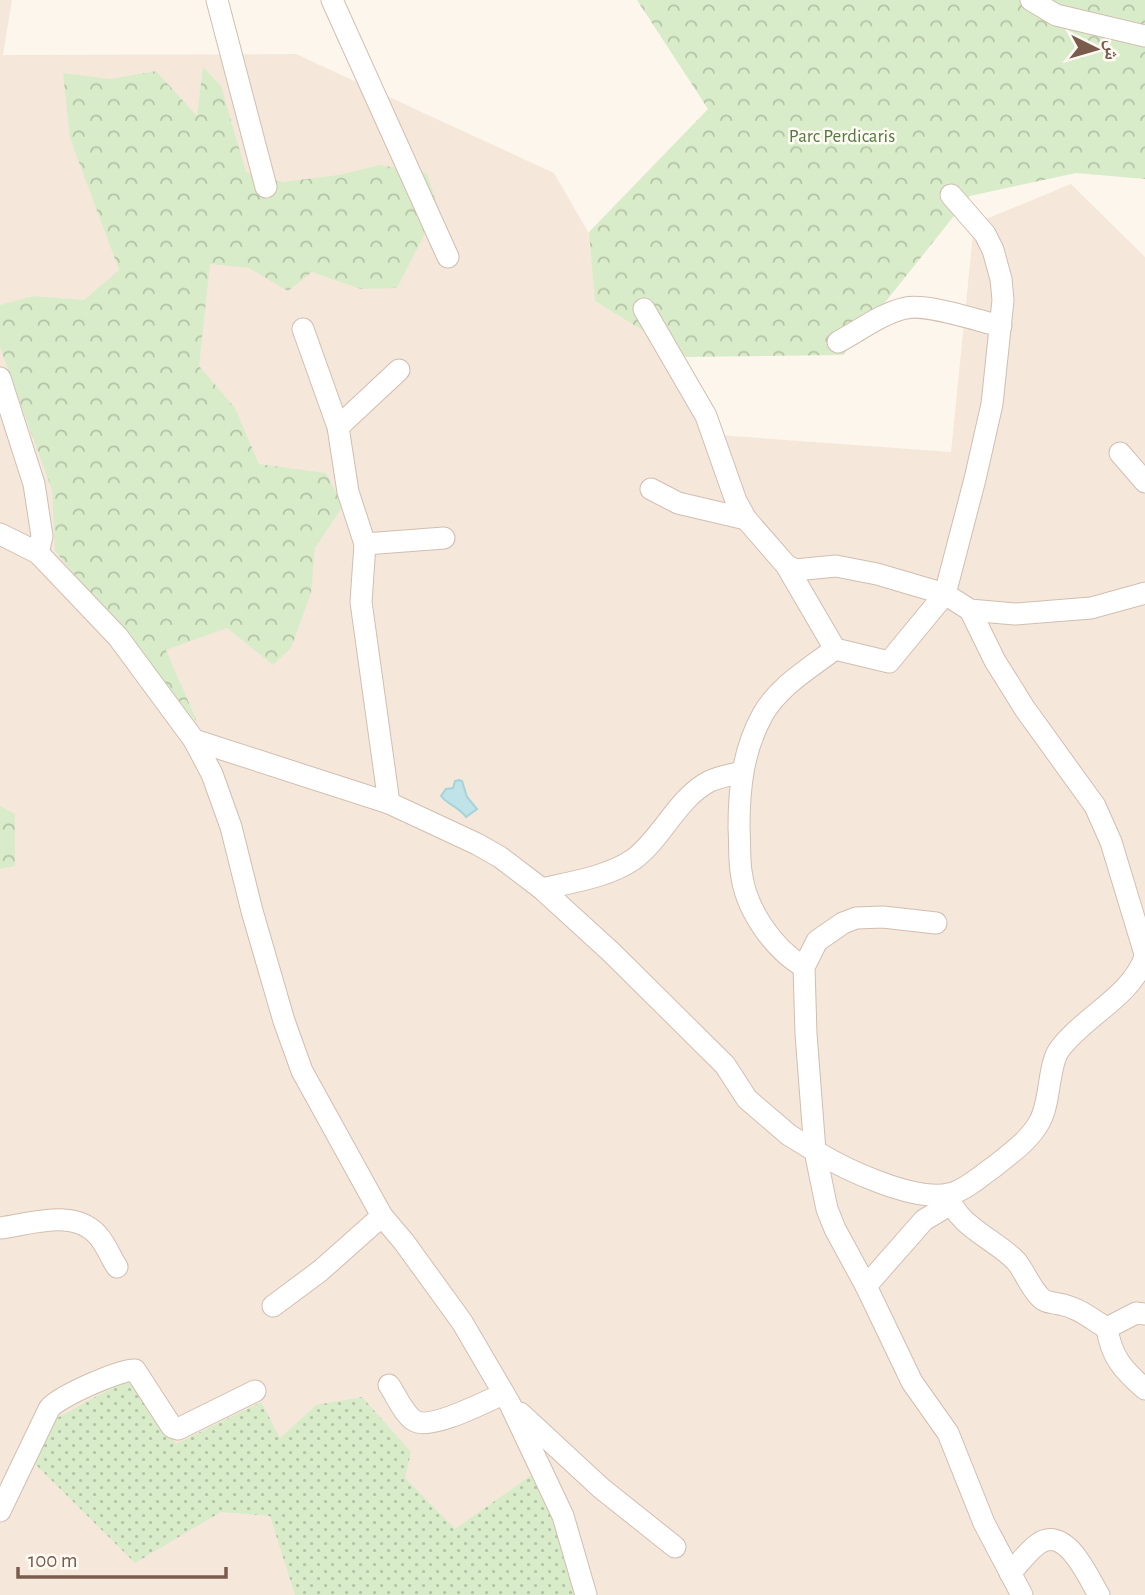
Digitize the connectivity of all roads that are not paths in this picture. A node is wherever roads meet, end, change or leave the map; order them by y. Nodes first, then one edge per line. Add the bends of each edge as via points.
1 (217, 0) edge
2 (1031, 0) edge
3 (334, 1) edge
4 (1145, 36) edge
5 (266, 187) dead end
6 (951, 195) dead end
7 (448, 257) dead end
8 (644, 309) dead end
9 (1001, 326) junction
10 (303, 328) dead end
11 (838, 342) dead end
12 (399, 370) dead end
13 (0, 378) edge
14 (338, 427) junction
15 (1120, 453) dead end
16 (1145, 482) edge
17 (651, 489) dead end
18 (746, 519) junction
19 (0, 534) edge
20 (444, 538) dead end
21 (365, 544) junction
22 (38, 553) junction
23 (786, 565) junction
24 (1145, 593) edge
25 (945, 594) junction
26 (970, 610) junction
27 (835, 649) junction
28 (194, 740) junction
29 (741, 772) junction
30 (389, 803) junction
31 (542, 889) junction
32 (936, 923) dead end
33 (1145, 956) edge
34 (804, 967) junction
35 (815, 1151) junction
36 (949, 1199) junction
37 (382, 1216) junction
38 (0, 1228) edge
39 (117, 1267) dead end
40 (866, 1286) junction
41 (274, 1306) dead end
42 (1145, 1314) edge
43 (1107, 1328) junction
44 (390, 1385) dead end
45 (1145, 1389) edge
46 (255, 1391) dead end
47 (507, 1399) junction
48 (0, 1511) edge
49 (675, 1547) dead end
50 (1010, 1573) junction
51 (586, 1595) edge
52 (1022, 1595) edge
53 (1099, 1595) edge

1 - 5 street
2 - 4 street via 1056,15
3 - 7 street
6 - 9 street via 993,250 1001,279
8 - 18 street via 706,416
9 - 11 street via 909,307
9 - 25 street via 989,416
10 - 14 street
12 - 14 street
13 - 22 street via 34,484 42,536
14 - 21 street via 348,492
15 - 16 street
17 - 18 street via 678,503
18 - 23 street
19 - 22 street
20 - 21 street
21 - 30 street via 361,602
22 - 28 street via 118,637
23 - 25 street via 796,570 847,568
23 - 27 street
24 - 26 street via 1066,611 1014,614
25 - 26 street
25 - 27 street via 889,662
26 - 33 street via 1025,709 1095,806 1111,842
27 - 29 street via 774,699
28 - 30 street
28 - 37 street via 231,827 302,1071
29 - 31 street via 709,782 692,795 634,859 582,880
29 - 34 street via 744,888 762,925 787,955
30 - 31 street via 477,844
31 - 35 street via 725,1065 747,1099
32 - 34 street via 856,918 817,941
33 - 36 street via 1136,976 1059,1051 1048,1100 1033,1132
34 - 35 street
35 - 36 street via 893,1186
35 - 40 street via 827,1209
36 - 40 street via 924,1220
36 - 43 street via 967,1222 1016,1261 1040,1297 1082,1311
37 - 41 street
37 - 47 street via 461,1322
38 - 39 street via 76,1220 101,1239
40 - 50 street via 907,1373 947,1433
42 - 43 street via 1136,1313
43 - 45 street via 1123,1370
44 - 47 street via 411,1419 424,1424
46 - 48 street via 178,1429 172,1427 135,1370 67,1396 49,1409
47 - 49 street via 601,1488
47 - 51 street via 563,1516
50 - 52 street
50 - 53 street via 1039,1543 1056,1541 1072,1550

